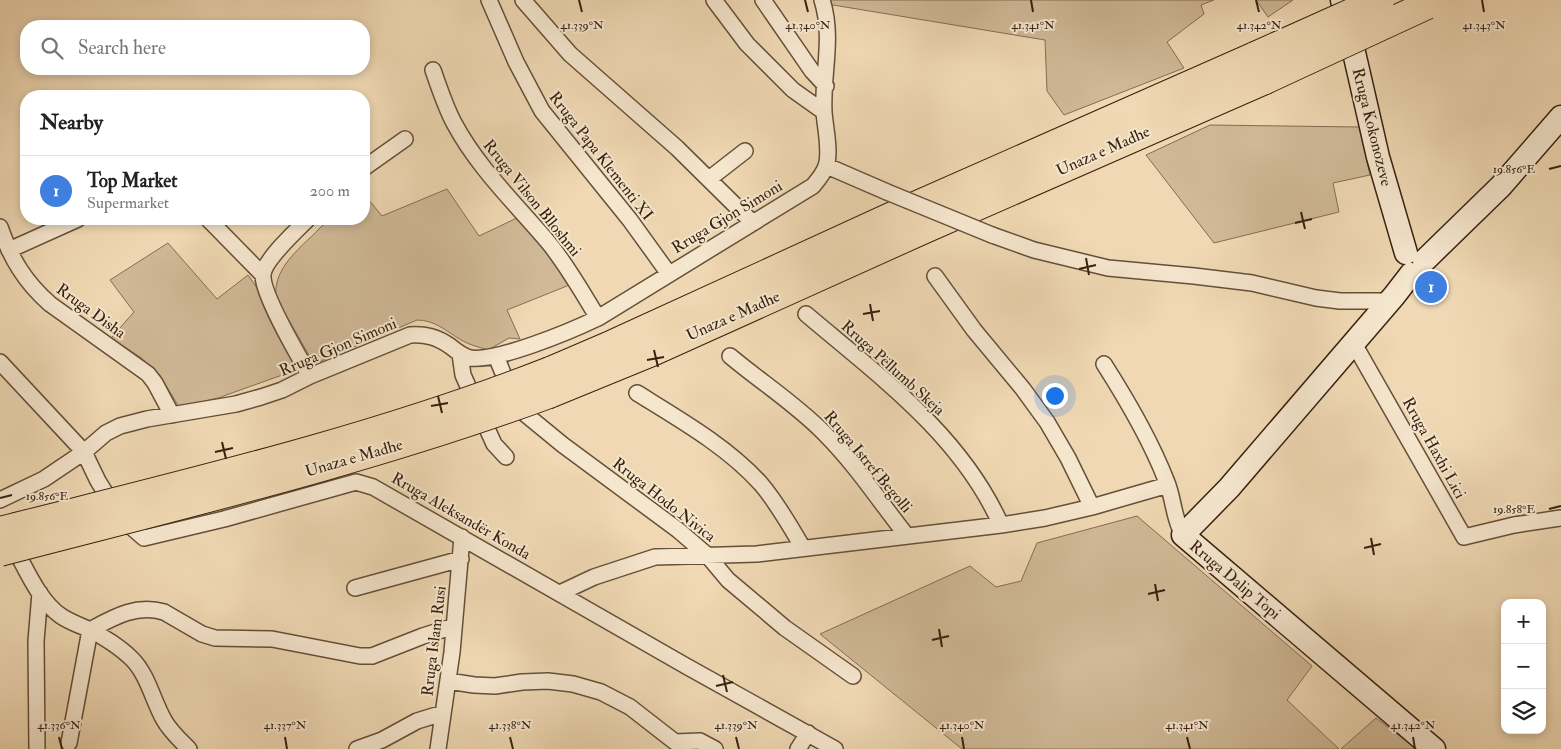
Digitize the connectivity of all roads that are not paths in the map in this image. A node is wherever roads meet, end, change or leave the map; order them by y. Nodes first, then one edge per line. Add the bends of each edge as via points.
1 (489, 0) edge
2 (523, 0) edge
3 (714, 0) edge
4 (764, 0) edge
5 (822, 0) edge
6 (1342, 0) edge
7 (1380, 0) edge
8 (1432, 2) edge
9 (1351, 40) junction
10 (1260, 68) junction
11 (433, 70) dead end
12 (826, 86) junction
13 (824, 112) junction
14 (1561, 117) edge
15 (405, 139) dead end
16 (746, 151) dead end
17 (370, 164) edge
18 (827, 166) junction
19 (709, 178) junction
20 (753, 223) junction
21 (65, 225) edge
22 (214, 225) edge
23 (302, 225) edge
24 (0, 227) edge
25 (9, 250) junction
26 (1414, 263) junction
27 (263, 274) junction
28 (668, 274) junction
29 (935, 276) dead end
30 (1390, 301) junction
31 (806, 314) dead end
32 (598, 318) junction
33 (1353, 342) junction
34 (460, 354) junction
35 (496, 356) junction
36 (730, 356) dead end
37 (0, 362) edge
38 (1104, 364) dead end
39 (310, 376) junction
40 (549, 383) junction
41 (637, 393) dead end
42 (172, 415) junction
43 (84, 452) junction
44 (506, 457) dead end
45 (1168, 485) junction
46 (0, 500) edge
47 (1092, 507) junction
48 (1561, 518) edge
49 (1001, 525) junction
50 (6, 526) edge
51 (1183, 535) junction
52 (907, 536) junction
53 (462, 537) junction
54 (803, 548) junction
55 (0, 552) edge
56 (706, 555) junction
57 (461, 559) junction
58 (355, 588) dead end
59 (40, 593) junction
60 (560, 593) junction
61 (454, 626) junction
62 (90, 630) junction
63 (853, 676) dead end
64 (448, 681) junction
65 (443, 713) junction
66 (808, 733) junction
67 (69, 743) dead end
68 (37, 749) edge
69 (189, 749) edge
70 (357, 749) edge
71 (438, 749) edge
72 (715, 749) edge
73 (798, 749) edge
74 (836, 749) edge
75 (1434, 749) edge

1 - 28 street, Rruga Papa Klementi XI via 542,111
2 - 19 street via 570,54
3 - 13 street via 747,44 793,90
4 - 12 street via 812,71
5 - 12 street via 828,25
6 - 9 street, Rruga Kokonozeve
7 - 10 highway, Unaza e Madhe, bridge
8 - 9 highway, Unaza e Madhe, bridge
9 - 10 highway, Unaza e Madhe, bridge
9 - 26 street, Rruga Kokonozeve via 1378,157
10 - 40 highway, Unaza e Madhe via 928,228 654,351
11 - 32 street, Rruga Vilson Blloshmi via 453,121 485,171 549,243
12 - 13 street
13 - 18 street
14 - 26 street, Rruga Dalip Topi via 1501,186
15 - 17 street
16 - 19 street
18 - 20 street, Rruga Gjon Simoni via 813,186
18 - 30 street, bridge via 992,235 1034,250 1108,268 1252,284 1332,300
19 - 20 street
20 - 28 street, Rruga Gjon Simoni
21 - 25 street
22 - 27 street
23 - 27 street via 278,250
24 - 25 street, Rruga Disha
25 - 42 street, Rruga Disha via 35,291 148,374
26 - 30 street, Rruga Dalip Topi
27 - 39 street via 285,331
28 - 32 street, Rruga Gjon Simoni
29 - 47 street via 1047,422
30 - 33 street, Rruga Dalip Topi
31 - 49 street, Rruga Pëllumb Skeja via 911,404 956,452 979,482
32 - 35 street, Rruga Gjon Simoni
33 - 48 street, Rruga Haxhi Lici via 1464,537
33 - 51 street, Rruga Dalip Topi via 1229,488
34 - 35 street, Rruga Gjon Simoni via 470,358
34 - 39 street, Rruga Gjon Simoni via 434,337 410,334
34 - 44 street via 467,384 494,444
35 - 56 street, Rruga Hodo Nivica via 511,394 524,413
36 - 52 street, Rruga Istref Begolli via 825,434
37 - 43 street
38 - 45 street via 1150,445
39 - 42 street, Rruga Gjon Simoni via 282,390 236,404
40 - 50 highway, Unaza e Madhe, bridge via 484,397 338,442
40 - 55 highway, Unaza e Madhe, bridge via 475,421 327,466
41 - 54 street via 689,425 735,460 784,515
42 - 43 street, Rruga Gjon Simoni via 120,426 106,433
43 - 46 street via 44,479
43 - 53 street, Rruga Aleksandër Konda via 121,518 144,538 356,482 373,487
45 - 47 street
45 - 51 street via 1177,524
47 - 49 street
49 - 52 street
50 - 59 street
51 - 75 street, Rruga Dalip Topi
52 - 54 street
53 - 57 street, Rruga Islam Rusi
53 - 60 street, Rruga Aleksandër Konda
54 - 56 street via 757,554
56 - 60 street via 655,557 594,577
56 - 63 street, Rruga Hodo Nivica via 728,580 785,628
57 - 58 street
57 - 61 street, Rruga Islam Rusi
59 - 62 street via 60,615
59 - 68 street via 36,641
60 - 66 street, Rruga Aleksandër Konda
61 - 62 street via 372,656 272,639 215,638 164,612 149,609 125,612
61 - 64 street, Rruga Islam Rusi
62 - 67 street
62 - 69 street via 133,660 165,722
64 - 65 street, Rruga Islam Rusi
64 - 72 street via 495,686 548,681 573,684 601,692 630,707 675,742 700,742
65 - 70 street via 417,721
65 - 71 street, Rruga Islam Rusi
66 - 73 street
66 - 74 street, Rruga Aleksandër Konda

